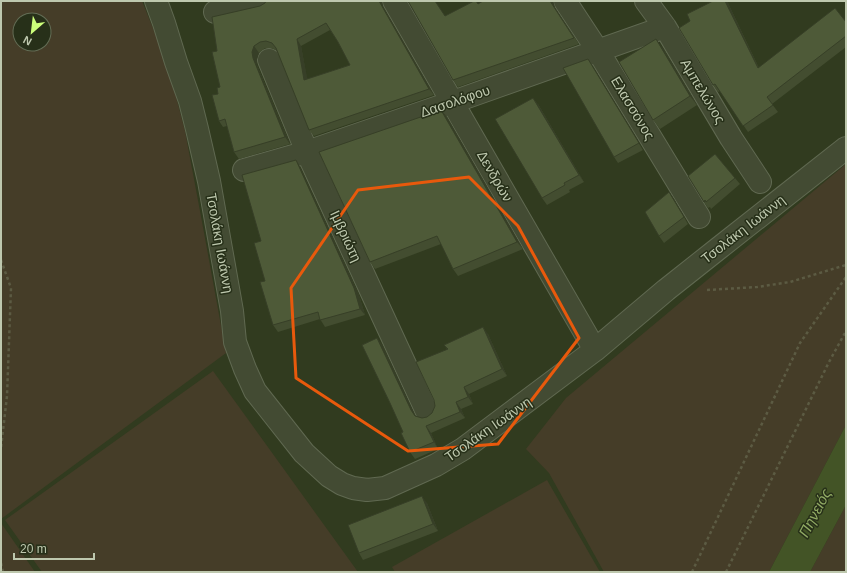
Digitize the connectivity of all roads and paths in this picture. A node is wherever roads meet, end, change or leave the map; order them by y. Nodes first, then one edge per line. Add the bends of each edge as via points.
1 (156, 1) edge
2 (261, 1) edge
3 (394, 1) edge
4 (565, 1) edge
5 (646, 1) edge
6 (215, 12) dead end
7 (665, 27) junction
8 (598, 51) junction
9 (269, 60) dead end
10 (452, 102) junction
11 (846, 148) edge
12 (307, 152) junction
13 (244, 170) dead end
14 (760, 182) dead end
15 (699, 217) dead end
16 (1, 260) edge
17 (846, 265) edge
18 (846, 277) edge
19 (666, 290) junction
20 (846, 330) edge
21 (595, 350) junction
22 (427, 412) dead end
23 (1, 448) edge
24 (1, 563) edge
25 (3, 572) edge
26 (692, 572) edge
27 (726, 572) edge

1 - 21 street, Τσολάκη Ιωάννη via 197,129 209,181 235,342 255,390 304,453 329,476 342,484 367,490 385,488 436,465 463,449
2 - 6 street
3 - 10 street, Δενδρών
4 - 8 street, Ελασσόνος
5 - 7 street, Αμπελώνος
7 - 8 street, Δασολόφου
7 - 14 street, Αμπελώνος
8 - 10 street, Δασολόφου
8 - 15 street, Ελασσόνος
9 - 12 street, Ιμβριώτη
10 - 12 street, Δασολόφου
10 - 21 street, Δενδρών
11 - 19 street, Τσολάκη Ιωάννη
12 - 13 street, Δασολόφου
12 - 22 street, Ιμβριώτη
16 - 23 path via 11,288 7,396
17 - 19 path via 790,282 763,286
18 - 26 path via 800,343
19 - 21 street, Τσολάκη Ιωάννη
20 - 27 path
24 - 25 path

